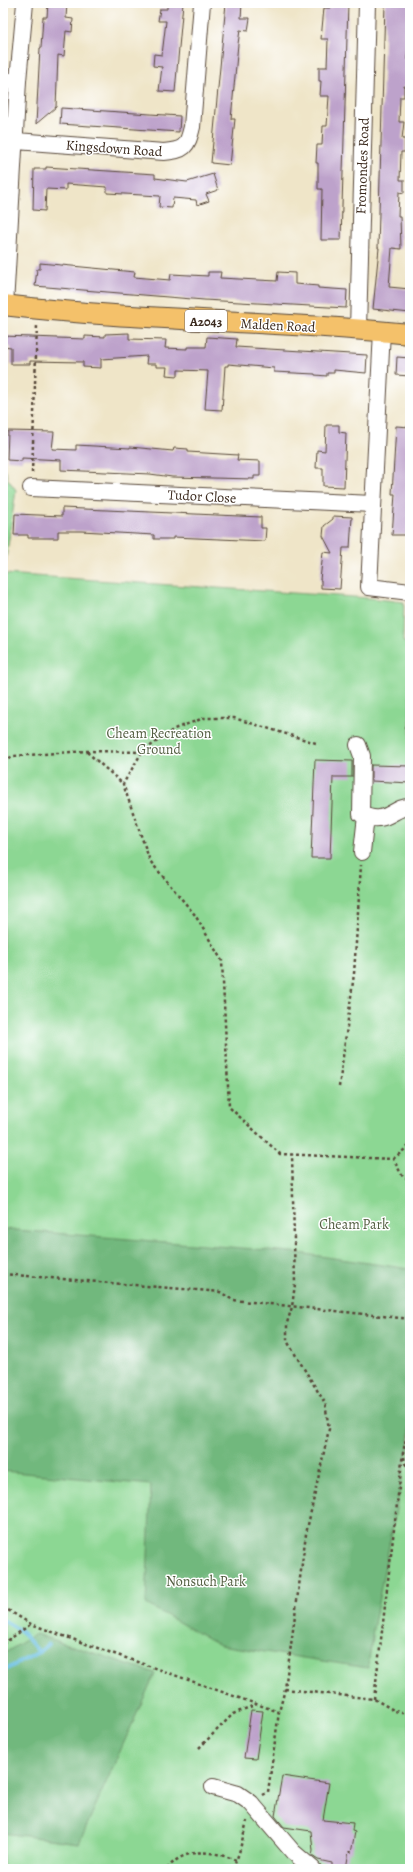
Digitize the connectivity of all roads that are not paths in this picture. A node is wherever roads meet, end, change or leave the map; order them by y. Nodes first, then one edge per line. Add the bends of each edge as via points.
1 (25, 3) edge
2 (202, 3) edge
3 (367, 3) edge
4 (11, 81) edge
5 (16, 141) junction
6 (4, 305) edge
7 (358, 329) junction
8 (382, 332) junction
9 (410, 334) edge
10 (31, 488) road end
11 (373, 504) junction
12 (410, 592) edge
13 (358, 745) dead end
14 (410, 807) edge
15 (366, 816) junction
16 (362, 852) road end
17 (213, 1787) dead end
18 (313, 1869) edge

1 - 4 street
2 - 5 street, Kingsdown Road via 192,127 185,147 164,152
3 - 7 street, Fromondes Road
4 - 5 street
5 - 6 street
6 - 7 main road, Malden Road / A2043 via 104,315
7 - 8 main road, Malden Road / A2043
8 - 9 main road, Malden Road / A2043
8 - 11 street
10 - 11 street, Tudor Close
11 - 12 street via 369,593
13 - 15 street via 362,756 361,814
14 - 15 street via 389,817
15 - 16 street
17 - 18 street via 238,1794 251,1803 293,1852

